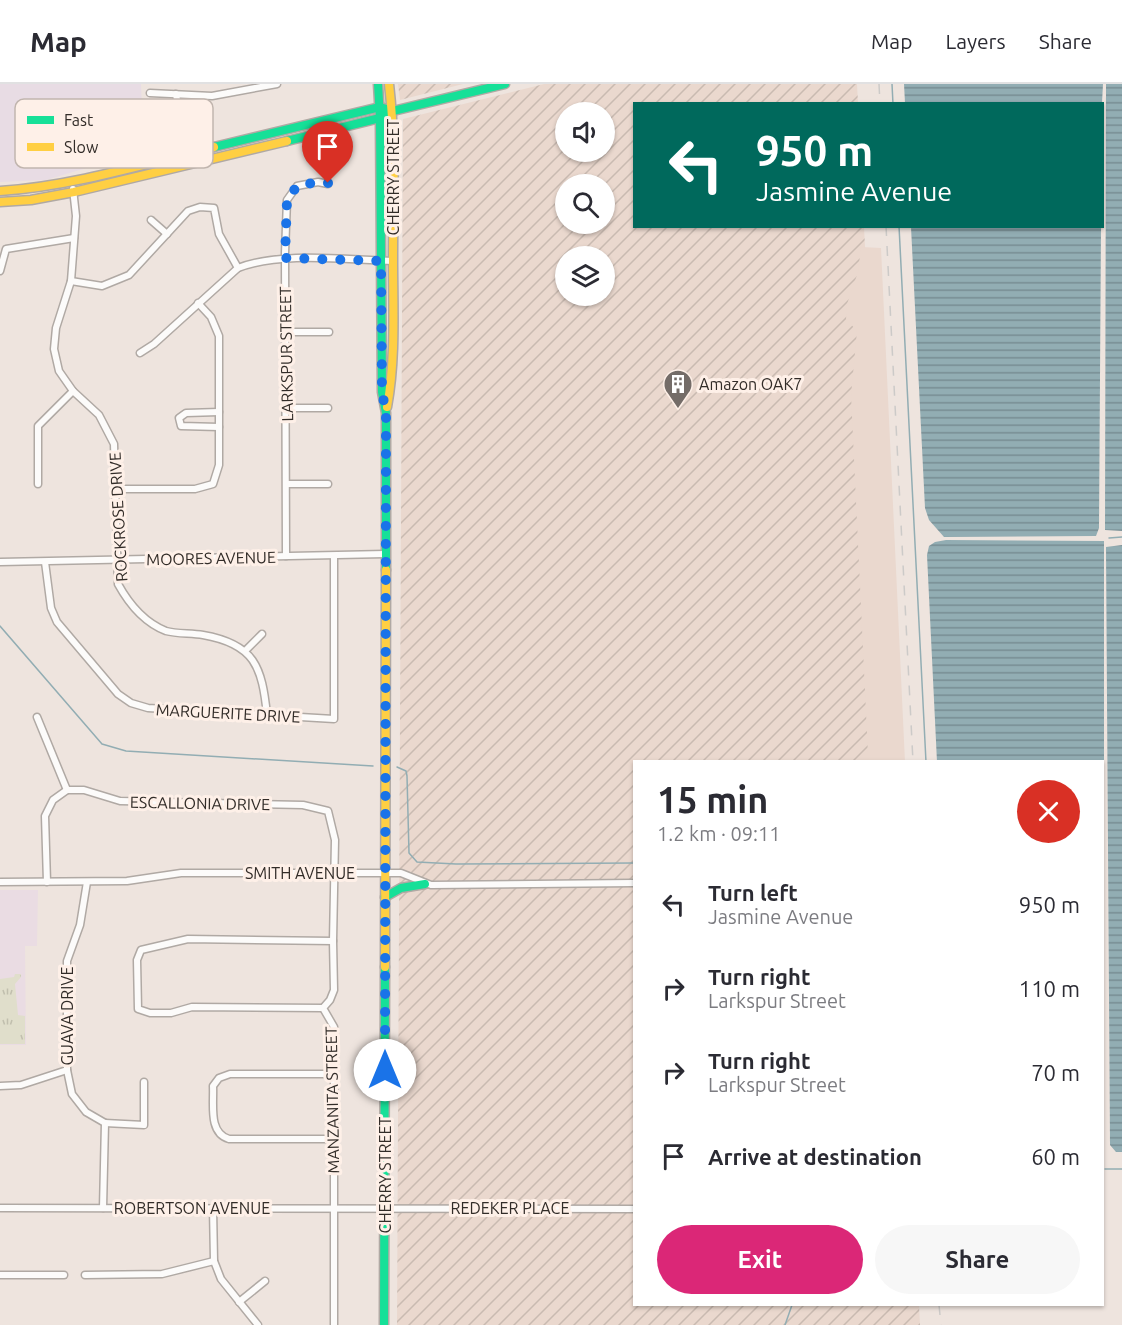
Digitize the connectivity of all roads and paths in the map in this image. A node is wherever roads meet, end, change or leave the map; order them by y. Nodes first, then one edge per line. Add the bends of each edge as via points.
1 (378, 84) edge
2 (389, 84) edge
3 (505, 84) edge
4 (272, 85) edge
5 (150, 93) dead end
6 (176, 94) junction
7 (177, 99) edge
8 (380, 107) junction
9 (393, 111) junction
10 (380, 118) junction
11 (213, 147) edge
12 (213, 159) edge
13 (127, 168) edge
14 (175, 168) edge
15 (73, 181) junction
16 (328, 183) dead end
17 (0, 191) edge
18 (74, 192) junction
19 (0, 202) edge
20 (151, 220) dead end
21 (167, 234) junction
22 (74, 238) junction
23 (285, 258) junction
24 (381, 261) junction
25 (393, 261) junction
26 (238, 267) junction
27 (0, 271) edge
28 (71, 281) junction
29 (198, 303) junction
30 (286, 332) junction
31 (329, 332) dead end
32 (140, 353) dead end
33 (73, 391) junction
34 (287, 408) junction
35 (328, 408) dead end
36 (219, 412) junction
37 (386, 413) junction
38 (219, 426) junction
39 (328, 483) dead end
40 (38, 484) dead end
41 (287, 484) junction
42 (116, 489) junction
43 (385, 554) junction
44 (286, 556) junction
45 (334, 556) junction
46 (117, 559) junction
47 (0, 562) edge
48 (45, 562) junction
49 (262, 634) dead end
50 (245, 651) junction
51 (267, 715) junction
52 (38, 717) dead end
53 (67, 790) junction
54 (328, 811) joint
55 (334, 873) junction
56 (385, 873) junction
57 (0, 882) edge
58 (47, 882) junction
59 (87, 882) junction
60 (633, 883) edge
61 (425, 884) junction
62 (385, 897) junction
63 (333, 941) junction
64 (323, 1008) junction
65 (67, 1070) junction
66 (334, 1074) junction
67 (144, 1082) dead end
68 (0, 1086) edge
69 (105, 1123) junction
70 (334, 1139) junction
71 (0, 1208) edge
72 (103, 1208) junction
73 (213, 1208) junction
74 (334, 1208) junction
75 (385, 1208) junction
76 (633, 1209) edge
77 (214, 1260) junction
78 (0, 1275) edge
79 (64, 1275) dead end
80 (85, 1275) dead end
81 (265, 1281) dead end
82 (239, 1302) junction
83 (258, 1325) edge
84 (334, 1325) edge
85 (384, 1325) edge

1 - 8 main road, CHERRY STREET
2 - 9 main road, CHERRY STREET
3 - 9 main road
4 - 6 street via 212,96
5 - 6 street
6 - 7 street
8 - 9 main road
8 - 10 main road, CHERRY STREET
8 - 11 main road
9 - 10 main road
9 - 25 main road, CHERRY STREET
10 - 12 main road
10 - 24 main road, CHERRY STREET
13 - 15 main road
14 - 18 main road
15 - 17 main road
15 - 18 street, ROCKROSE DRIVE
16 - 23 street, LARKSPUR STREET via 297,186 287,200
18 - 19 main road
18 - 22 street, ROCKROSE DRIVE
20 - 21 street
21 - 26 street via 188,211 214,208 219,234
21 - 28 street via 129,275 102,286
22 - 27 street via 6,249
22 - 28 street, ROCKROSE DRIVE
23 - 24 street
23 - 26 street
23 - 30 street, LARKSPUR STREET
24 - 25 street
24 - 37 main road, CHERRY STREET via 382,392
25 - 37 main road, CHERRY STREET via 392,375
26 - 29 street
28 - 33 street, ROCKROSE DRIVE via 56,328 54,350 59,371
29 - 32 street
29 - 36 street via 211,317 219,336
30 - 31 street
30 - 34 street, LARKSPUR STREET
33 - 40 street via 38,426
33 - 42 street, ROCKROSE DRIVE via 99,415 114,444
34 - 35 street
34 - 41 street, LARKSPUR STREET
36 - 38 street
36 - 38 street via 186,413 178,418 182,426
37 - 43 main road, CHERRY STREET
38 - 42 street via 219,465 213,484 195,489
39 - 41 street
41 - 44 street, LARKSPUR STREET
42 - 46 street, ROCKROSE DRIVE
43 - 45 street, MOORES AVENUE
43 - 56 main road, CHERRY STREET
44 - 45 street, MOORES AVENUE
44 - 46 street, MOORES AVENUE
45 - 51 street, MARGUERITE DRIVE via 334,719
46 - 48 street, MOORES AVENUE
46 - 50 street, ROCKROSE DRIVE via 118,584 129,603 147,621 168,631 224,639
47 - 48 street, MOORES AVENUE
48 - 51 street, MARGUERITE DRIVE via 51,608 57,622 118,694 131,703 148,708
49 - 50 street
50 - 51 street via 258,669
52 - 53 street
53 - 54 street, ESCALLONIA DRIVE via 84,790 120,801 303,805
53 - 58 street via 53,800 45,816
54 - 55 street, MANZANITA STREET via 335,840
55 - 56 street, SMITH AVENUE
55 - 59 street, SMITH AVENUE via 181,873
55 - 63 street, MANZANITA STREET
56 - 61 street, SMITH AVENUE via 401,873
56 - 62 main road, CHERRY STREET
57 - 58 street, SMITH AVENUE
58 - 59 street, SMITH AVENUE
59 - 65 street, GUAVA DRIVE via 80,925 66,961
60 - 61 street, SMITH AVENUE
61 - 62 main road via 401,888
62 - 75 main road, CHERRY STREET
63 - 64 street, MANZANITA STREET via 334,990
63 - 64 street via 188,939 141,950 137,960 138,1010 171,1013 192,1007
64 - 66 street, MANZANITA STREET via 334,1027
65 - 68 street via 21,1085
65 - 69 street, GUAVA DRIVE via 72,1094 86,1112
66 - 70 street, MANZANITA STREET
66 - 70 street via 230,1074 219,1078 213,1086 215,1128 221,1137
67 - 69 street via 144,1125
69 - 72 street
70 - 74 street, MANZANITA STREET
71 - 72 street, ROBERTSON AVENUE
72 - 73 street, ROBERTSON AVENUE
73 - 74 street, ROBERTSON AVENUE
73 - 77 street
74 - 75 street, ROBERTSON AVENUE
74 - 84 street, MANZANITA STREET
75 - 76 street, REDEKER PLACE
75 - 85 main road, CHERRY STREET
77 - 80 street via 162,1274
77 - 82 street via 221,1279
78 - 79 street
81 - 82 street
82 - 83 street

